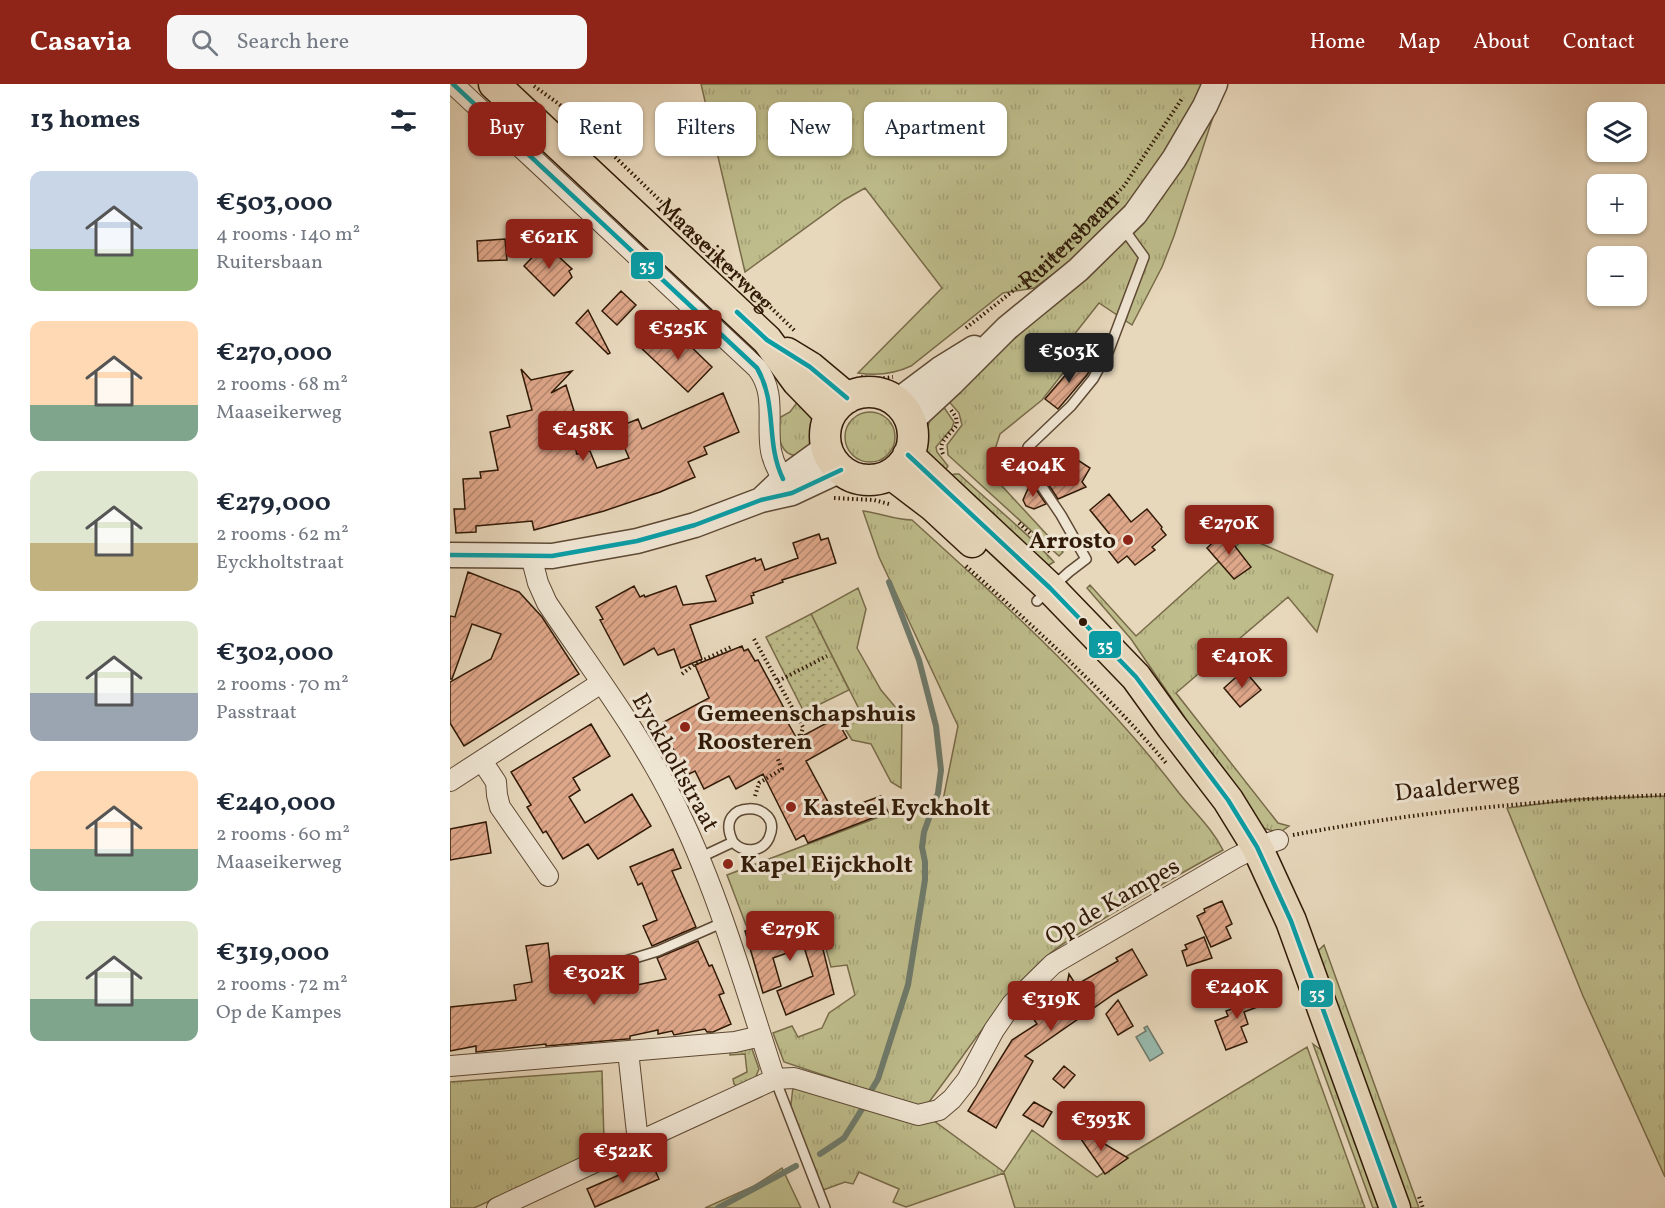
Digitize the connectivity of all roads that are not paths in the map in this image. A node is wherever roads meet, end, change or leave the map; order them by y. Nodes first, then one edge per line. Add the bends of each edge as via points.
1 (453, 84) edge
2 (494, 84) edge
3 (1215, 84) edge
4 (1123, 227) junction
5 (845, 397) junction
6 (901, 400) junction
7 (834, 459) junction
8 (900, 464) junction
9 (788, 486) junction
10 (450, 555) edge
11 (531, 556) junction
12 (1044, 594) junction
13 (601, 683) junction
14 (482, 761) junction
15 (450, 781) edge
16 (733, 842) junction
17 (1257, 849) junction
18 (699, 858) junction
19 (548, 876) dead end
20 (724, 922) junction
21 (622, 963) dead end
22 (761, 1036) junction
23 (628, 1051) junction
24 (450, 1066) edge
25 (775, 1079) junction
26 (638, 1142) junction
27 (497, 1208) edge
28 (825, 1208) edge
29 (1395, 1208) edge

1 - 9 street via 757,368 768,387 771,450
2 - 5 main road, Maaseikerweg via 767,340 797,381
3 - 4 street, Ruitersbaan via 1174,159
4 - 6 street, Ruitersbaan via 1007,328 952,383
4 - 12 lane via 1144,258 1109,350 1093,379 1071,406 1028,447 1026,463 1086,559
5 - 6 main road via 869,392
5 - 7 main road via 825,433
6 - 8 main road via 913,438
7 - 8 main road via 852,477 866,480 879,479
7 - 9 street
8 - 12 main road
9 - 11 street via 714,519 658,536 552,556
10 - 11 street
11 - 13 street, Eyckholtstraat via 547,603
12 - 17 main road via 1124,685 1172,728 1228,800
13 - 14 street
13 - 18 street, Eyckholtstraat via 637,735
14 - 15 street
14 - 19 street via 496,782 500,807
16 - 16 lane via 741,848 760,848 768,840 771,828 767,816 746,808 735,814 729,824
16 - 18 lane
17 - 25 street, Op de Kampes via 1053,964 1012,1004 967,1080 939,1110 918,1115 794,1078
17 - 29 main road via 1291,921
18 - 20 street, Eyckholtstraat
20 - 21 lane
20 - 22 street, Eyckholtstraat
22 - 23 street via 735,1042
22 - 25 street, Eyckholtstraat
23 - 24 street
23 - 26 street
25 - 26 street
25 - 28 lane, Eyckholtstraat
26 - 27 street

